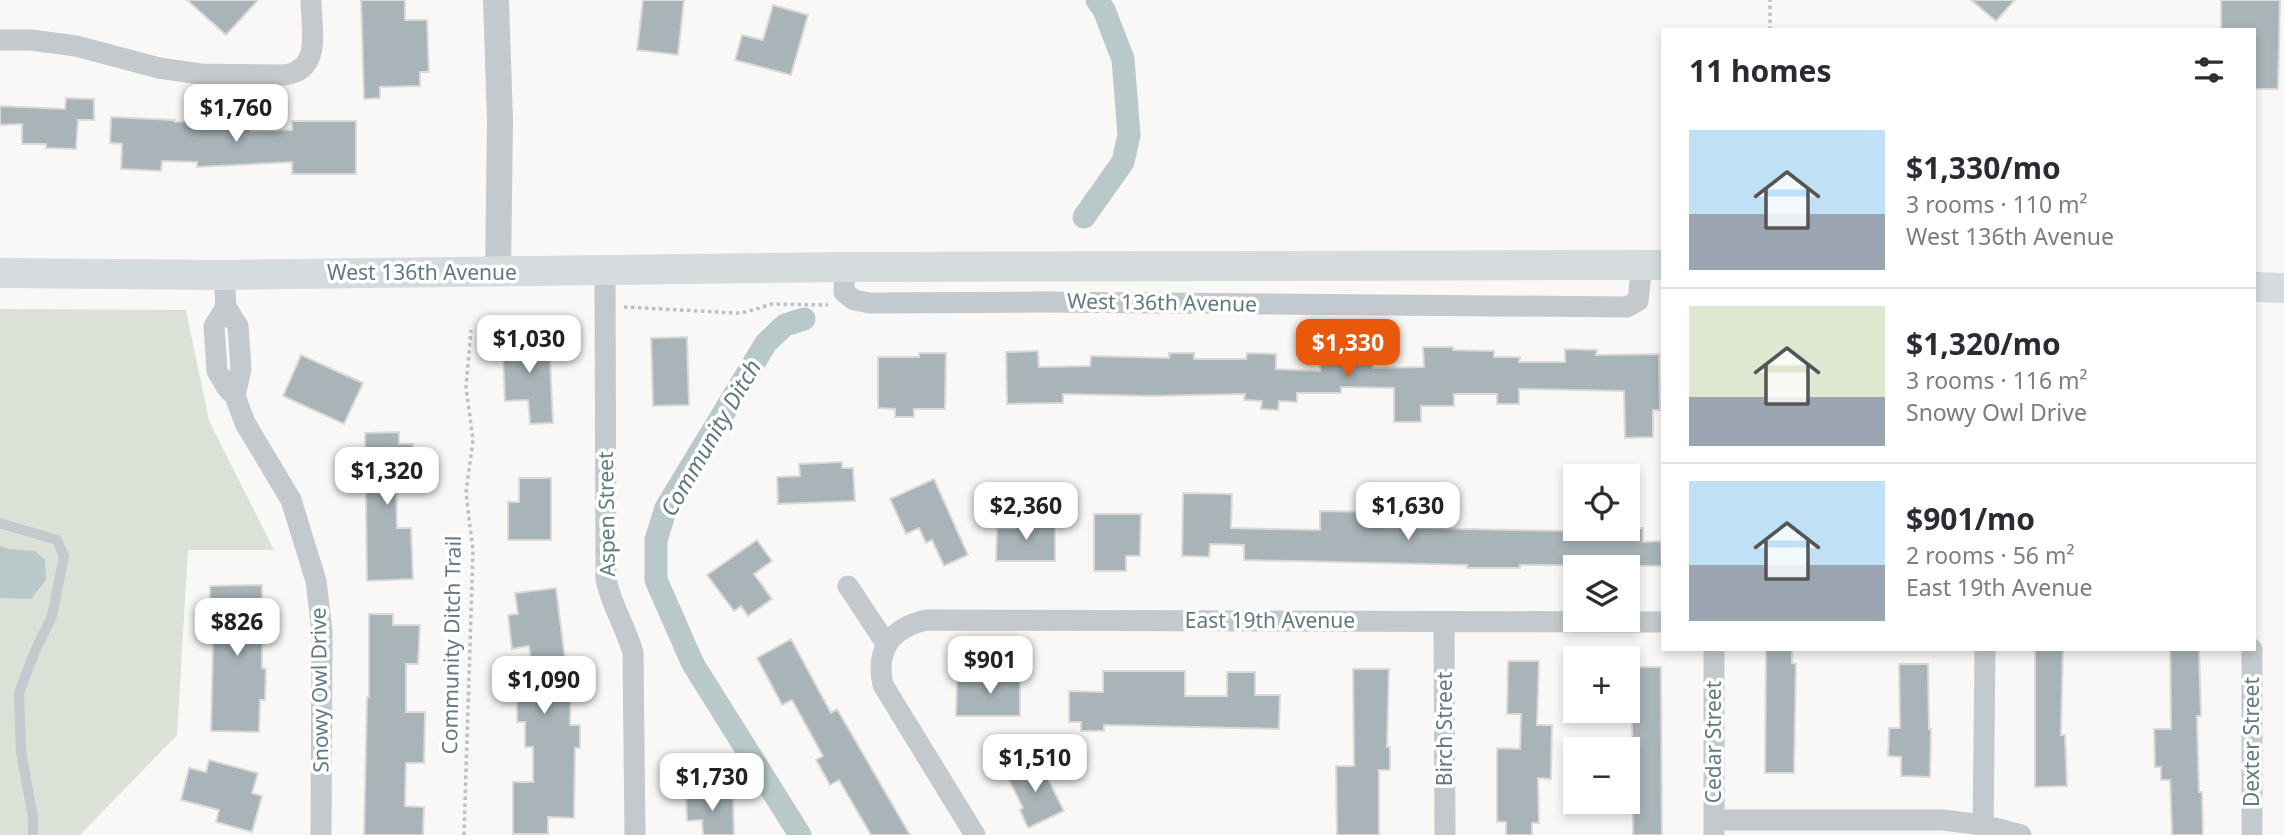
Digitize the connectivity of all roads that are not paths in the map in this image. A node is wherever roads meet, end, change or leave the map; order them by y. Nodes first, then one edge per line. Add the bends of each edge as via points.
1 (310, 0) edge
2 (496, 0) edge
3 (0, 40) edge
4 (1652, 264) edge
5 (845, 267) junction
6 (605, 271) junction
7 (498, 272) junction
8 (0, 273) edge
9 (224, 275) junction
10 (2256, 287) edge
11 (2284, 288) edge
12 (0, 523) edge
13 (848, 586) dead end
14 (1444, 622) junction
15 (1661, 622) edge
16 (887, 645) junction
17 (1714, 651) edge
18 (1984, 651) edge
19 (2252, 651) edge
20 (1714, 827) edge
21 (1983, 830) edge
22 (33, 835) edge
23 (321, 835) edge
24 (635, 835) edge
25 (975, 835) edge
26 (1445, 835) edge
27 (2021, 835) edge
28 (2252, 835) edge

1 - 3 street via 313,47 307,64 292,74 200,74 76,46
2 - 7 street
4 - 5 main road, West 136th Avenue
4 - 5 street, West 136th Avenue via 1638,300 1627,307 870,303 844,292
5 - 6 main road, West 136th Avenue
6 - 7 main road, West 136th Avenue
6 - 24 street, Aspen Street via 606,579 633,653
7 - 9 main road, West 136th Avenue
8 - 9 main road, West 136th Avenue
9 - 23 street, Snowy Owl Drive via 226,307 214,326 217,371 235,396 245,423 297,498 316,581 322,631
10 - 11 main road
12 - 22 lane via 57,540 64,556 52,616 19,693 21,752
13 - 16 street
14 - 15 street, East 19th Avenue
14 - 16 street, East 19th Avenue via 926,620 909,624
14 - 26 street, Birch Street
16 - 25 street via 880,672 883,685
17 - 20 street, Cedar Street
18 - 21 street
19 - 28 street, Dexter Street
20 - 21 street via 1944,820
21 - 27 street

